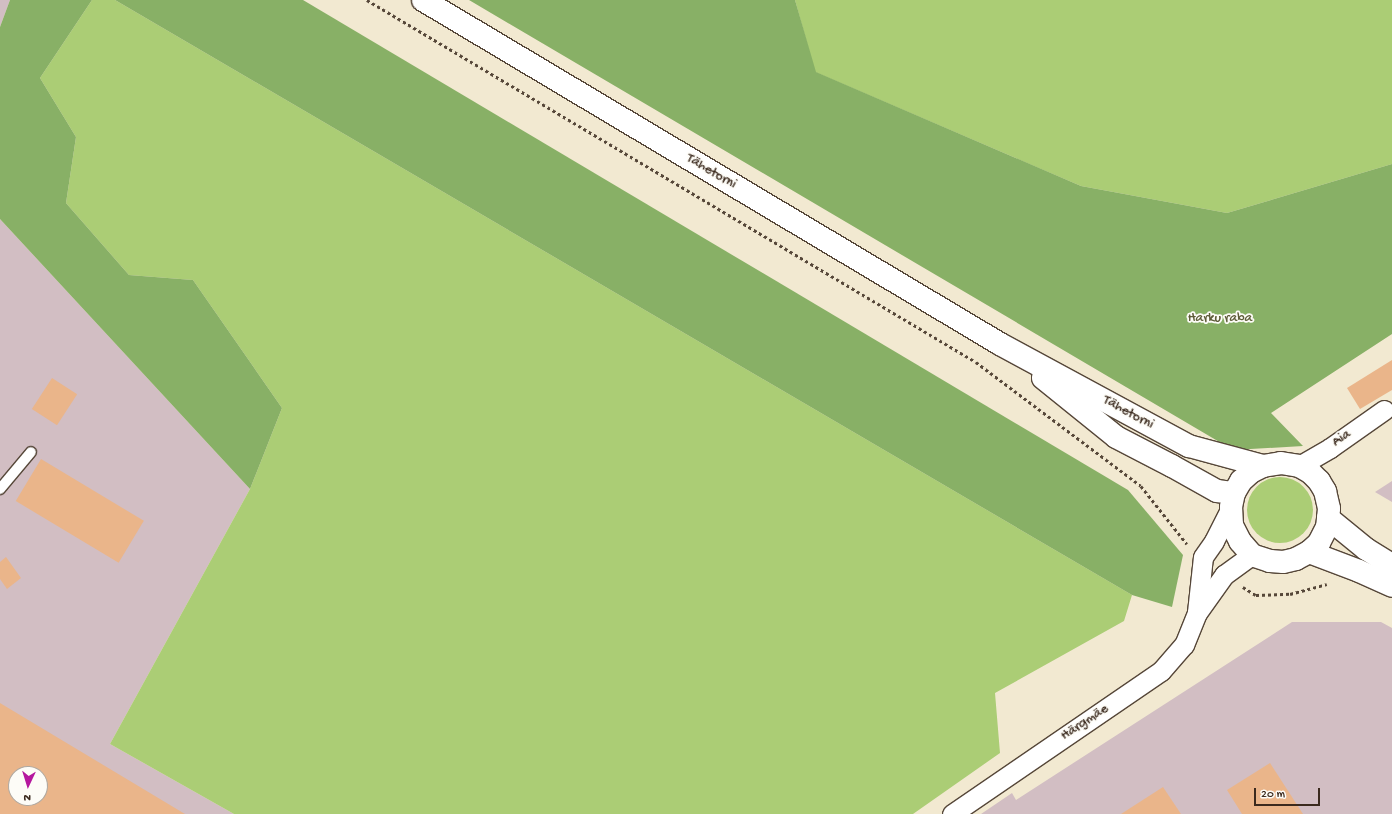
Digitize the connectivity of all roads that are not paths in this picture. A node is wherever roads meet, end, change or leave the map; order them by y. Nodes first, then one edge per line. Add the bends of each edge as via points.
1 (423, 0) edge
2 (1000, 344) junction
3 (1384, 410) dead end
4 (31, 452) dead end
5 (1263, 466) junction
6 (1299, 466) junction
7 (0, 489) edge
8 (1232, 500) junction
9 (1328, 518) junction
10 (1309, 552) junction
11 (1252, 555) junction
12 (1392, 566) edge
13 (1392, 586) edge
14 (1197, 613) junction
15 (952, 814) edge

1 - 2 street, Tähetorni
2 - 5 street, Tähetorni via 1189,446
2 - 8 street, Tähetorni via 1116,437
3 - 6 street, Aia via 1330,448
4 - 7 lane
5 - 6 street via 1281,462
5 - 8 street via 1241,481
6 - 9 street via 1310,472 1325,491
8 - 11 street via 1232,525 1240,541
8 - 14 street, Härgmäe via 1214,541 1203,557
9 - 10 street via 1327,527 1319,543
9 - 12 street
10 - 11 street via 1283,562
10 - 13 street via 1359,570
11 - 14 street, Härgmäe via 1224,575
14 - 15 street, Härgmäe via 1184,645 1161,671

